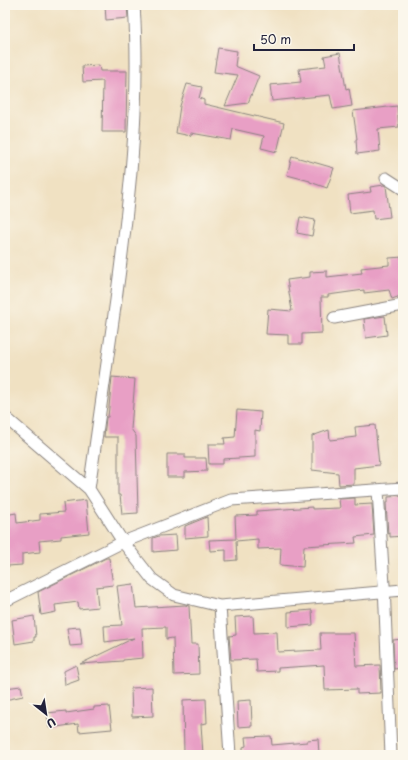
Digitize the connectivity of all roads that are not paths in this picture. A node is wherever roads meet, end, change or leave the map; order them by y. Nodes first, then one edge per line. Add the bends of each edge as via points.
1 (134, 5) edge
2 (386, 178) dead end
3 (403, 189) edge
4 (403, 305) edge
5 (334, 318) dead end
6 (5, 417) edge
7 (403, 488) edge
8 (89, 489) junction
9 (378, 490) junction
10 (123, 542) junction
11 (384, 588) junction
12 (403, 590) edge
13 (5, 601) edge
14 (220, 606) junction
15 (230, 755) edge
16 (390, 755) edge

1 - 8 street via 137,45 133,150 124,245
2 - 3 street
4 - 5 street
6 - 8 street
7 - 9 street
8 - 10 street
9 - 10 street via 231,500
9 - 11 street
10 - 13 street
10 - 14 street via 152,578 174,594
11 - 12 street
11 - 14 street
11 - 16 street
14 - 15 street

